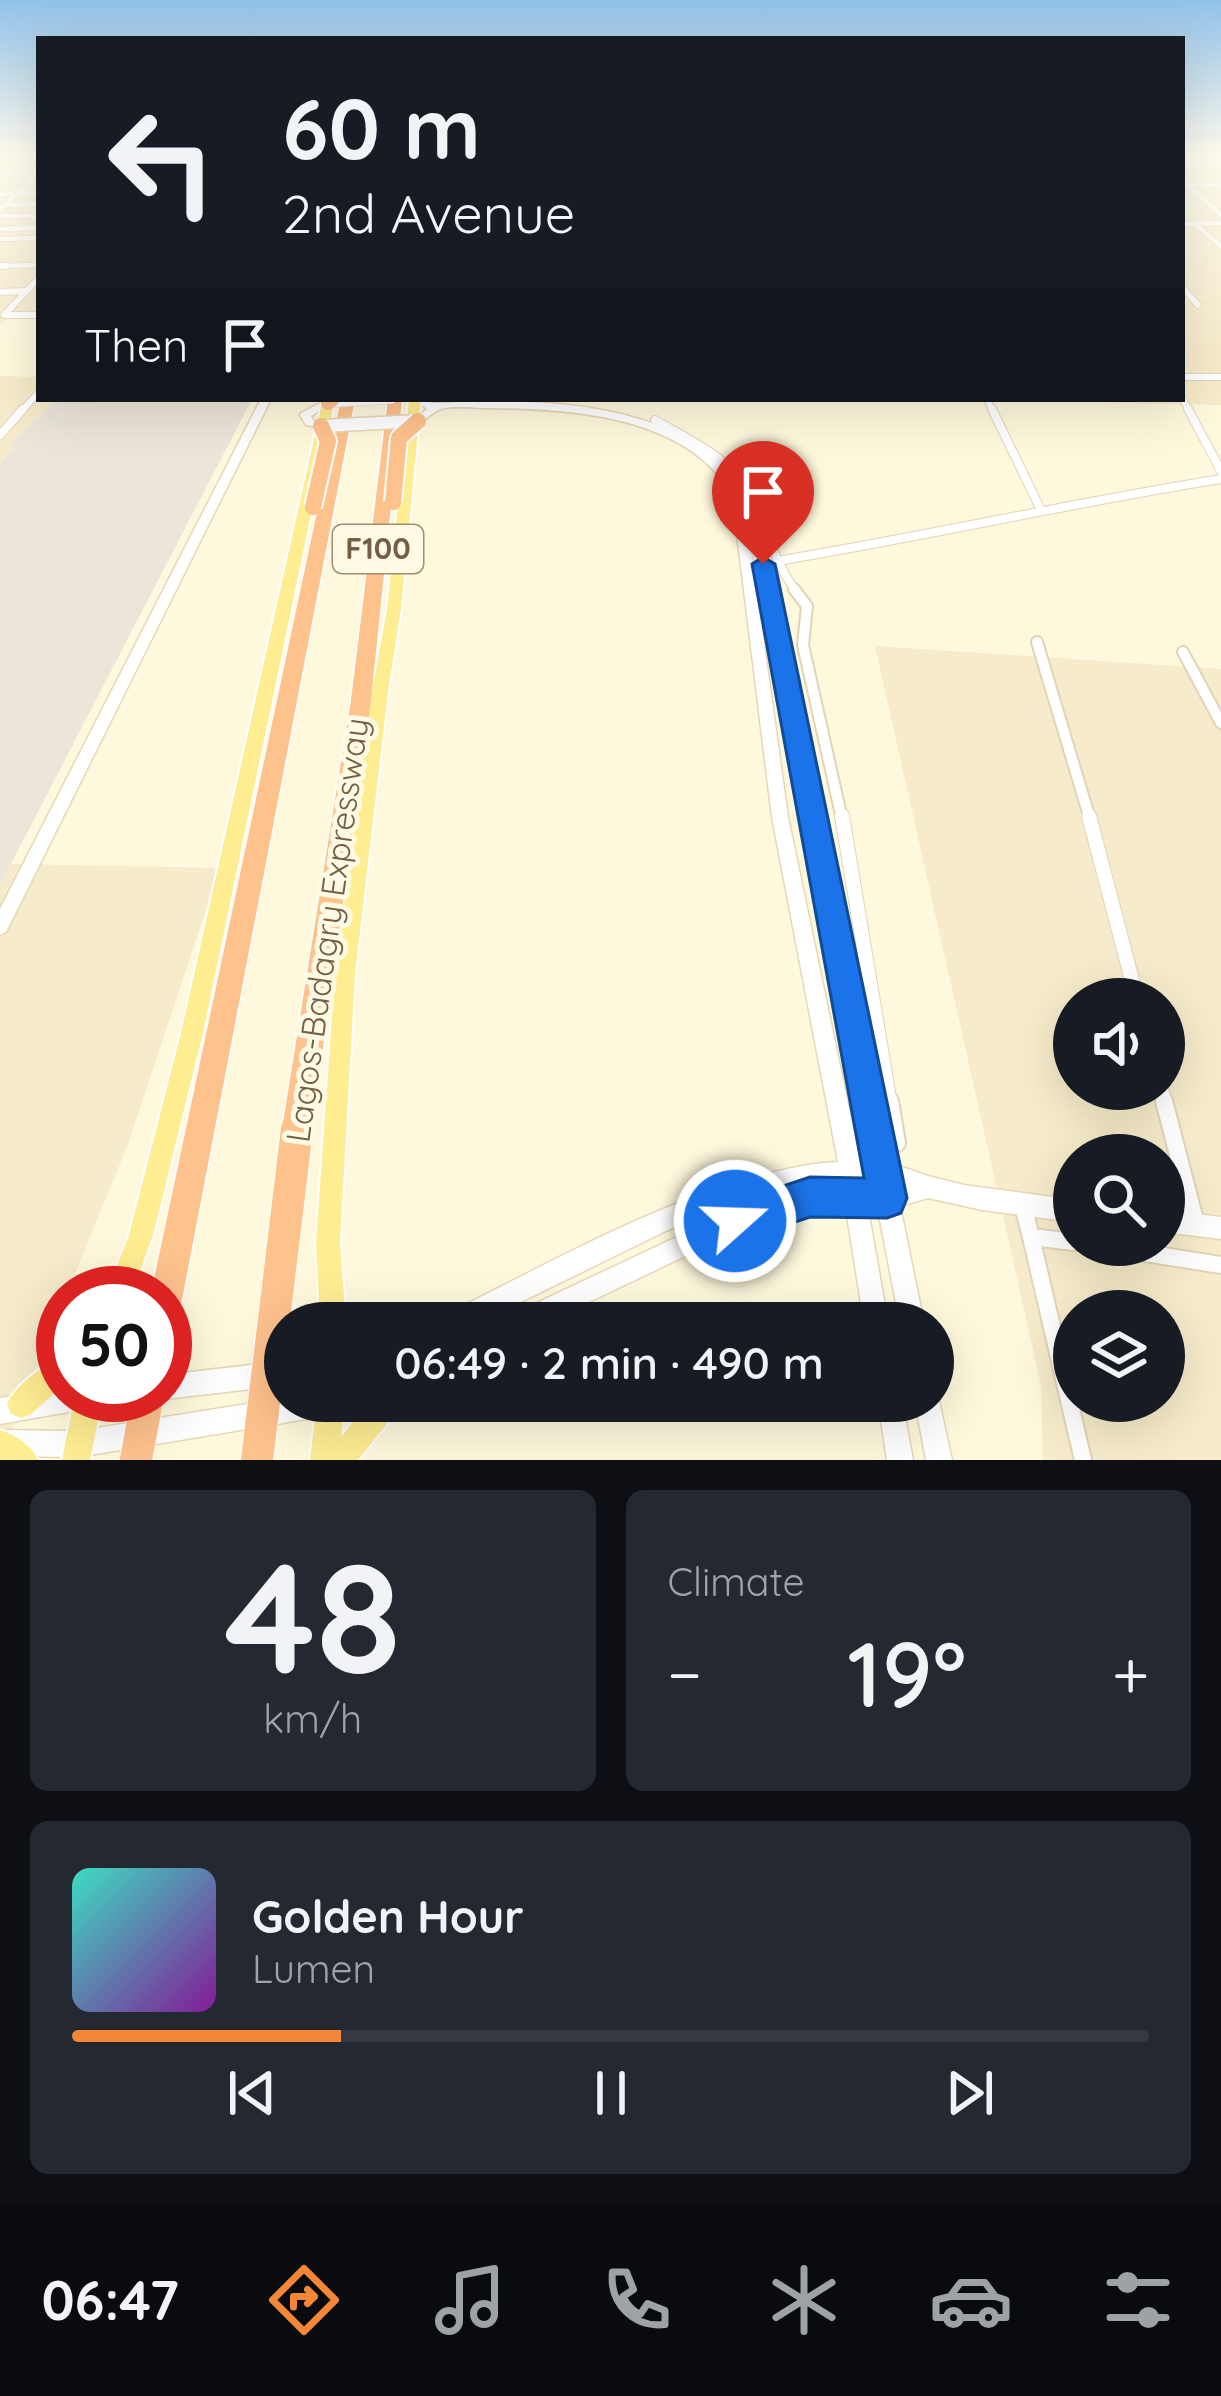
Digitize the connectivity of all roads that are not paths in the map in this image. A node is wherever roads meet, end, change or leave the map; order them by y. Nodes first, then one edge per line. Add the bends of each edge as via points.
1 (1210, 221) edge
2 (1185, 224) edge
3 (1195, 224) junction
4 (36, 228) edge
5 (0, 230) edge
6 (36, 238) edge
7 (0, 239) edge
8 (1221, 246) edge
9 (36, 265) edge
10 (0, 266) edge
11 (36, 281) edge
12 (1185, 290) edge
13 (26, 291) junction
14 (0, 292) edge
15 (1198, 305) dead end
16 (36, 316) edge
17 (1221, 376) edge
18 (1185, 377) edge
19 (36, 395) edge
20 (261, 402) edge
21 (262, 402) edge
22 (327, 402) edge
23 (330, 402) edge
24 (346, 402) edge
25 (394, 402) edge
26 (417, 402) edge
27 (419, 402) edge
28 (988, 402) edge
29 (1184, 402) edge
30 (428, 413) junction
31 (321, 426) junction
32 (652, 427) junction
33 (0, 435) edge
34 (1221, 475) edge
35 (1040, 508) junction
36 (777, 561) junction
37 (1037, 642) dead end
38 (1184, 652) dead end
39 (290, 690) junction
40 (361, 700) junction
41 (1221, 723) edge
42 (0, 911) edge
43 (0, 927) edge
44 (1132, 978) edge
45 (1166, 1110) edge
46 (897, 1143) dead end
47 (851, 1173) junction
48 (881, 1173) junction
49 (928, 1186) junction
50 (887, 1198) junction
51 (854, 1200) junction
52 (1023, 1205) junction
53 (1053, 1208) edge
54 (1185, 1223) edge
55 (1196, 1224) junction
56 (1221, 1228) edge
57 (1031, 1237) junction
58 (1053, 1240) edge
59 (1185, 1259) edge
60 (1221, 1265) edge
61 (129, 1266) edge
62 (172, 1266) edge
63 (336, 1302) edge
64 (497, 1302) edge
65 (564, 1302) edge
66 (872, 1302) edge
67 (908, 1302) edge
68 (264, 1375) edge
69 (192, 1384) edge
70 (36, 1389) edge
71 (11, 1407) edge
72 (264, 1416) edge
73 (84, 1422) edge
74 (143, 1422) edge
75 (331, 1422) edge
76 (370, 1422) edge
77 (894, 1422) edge
78 (931, 1422) edge
79 (1, 1444) edge
80 (77, 1452) edge
81 (24, 1460) edge
82 (136, 1460) edge
83 (257, 1460) edge
84 (324, 1460) edge
85 (340, 1460) edge
86 (900, 1460) edge
87 (939, 1460) edge
88 (1082, 1460) edge

1 - 3 street
2 - 3 street
3 - 8 street
4 - 5 street
6 - 7 street
9 - 10 street
11 - 13 street
12 - 15 street
13 - 14 street
13 - 16 street via 4,315
17 - 18 street
19 - 33 street
20 - 42 street
21 - 43 street
22 - 31 street via 305,416
23 - 61 main road via 191,1033
24 - 39 highway, F100
25 - 40 highway, Lagos-Badagry Expressway / F100
26 - 63 main road, Lagos-Badagry Expressway via 346,974 328,1242
27 - 30 street
28 - 35 street
29 - 34 street
30 - 31 street, bridge
30 - 32 street via 556,411
30 - 40 highway, bridge via 399,438
31 - 39 highway, bridge via 328,437
32 - 36 street via 716,455 737,475
32 - 47 street via 712,472 741,518 780,817
32 - 48 street via 728,477 754,521
34 - 35 street
35 - 36 street
36 - 46 street via 807,606 803,645 836,782
37 - 44 street
38 - 41 street
39 - 62 highway, F100
40 - 83 highway, Lagos-Badagry Expressway / F100, bridge
45 - 55 street
47 - 48 street
47 - 51 street
47 - 64 street via 740,1191
48 - 49 street
48 - 50 street
49 - 50 street
49 - 52 street
50 - 51 street
50 - 67 street
51 - 65 street via 810,1197 760,1210
51 - 66 street
52 - 53 street
52 - 57 street
54 - 55 street
55 - 56 street
57 - 58 street
57 - 88 street
59 - 60 street
68 - 69 street
70 - 71 main road
72 - 80 street
73 - 80 main road
74 - 82 highway, bridge
75 - 84 main road
76 - 85 main road
77 - 86 street
78 - 87 street
79 - 80 street
79 - 81 main road

